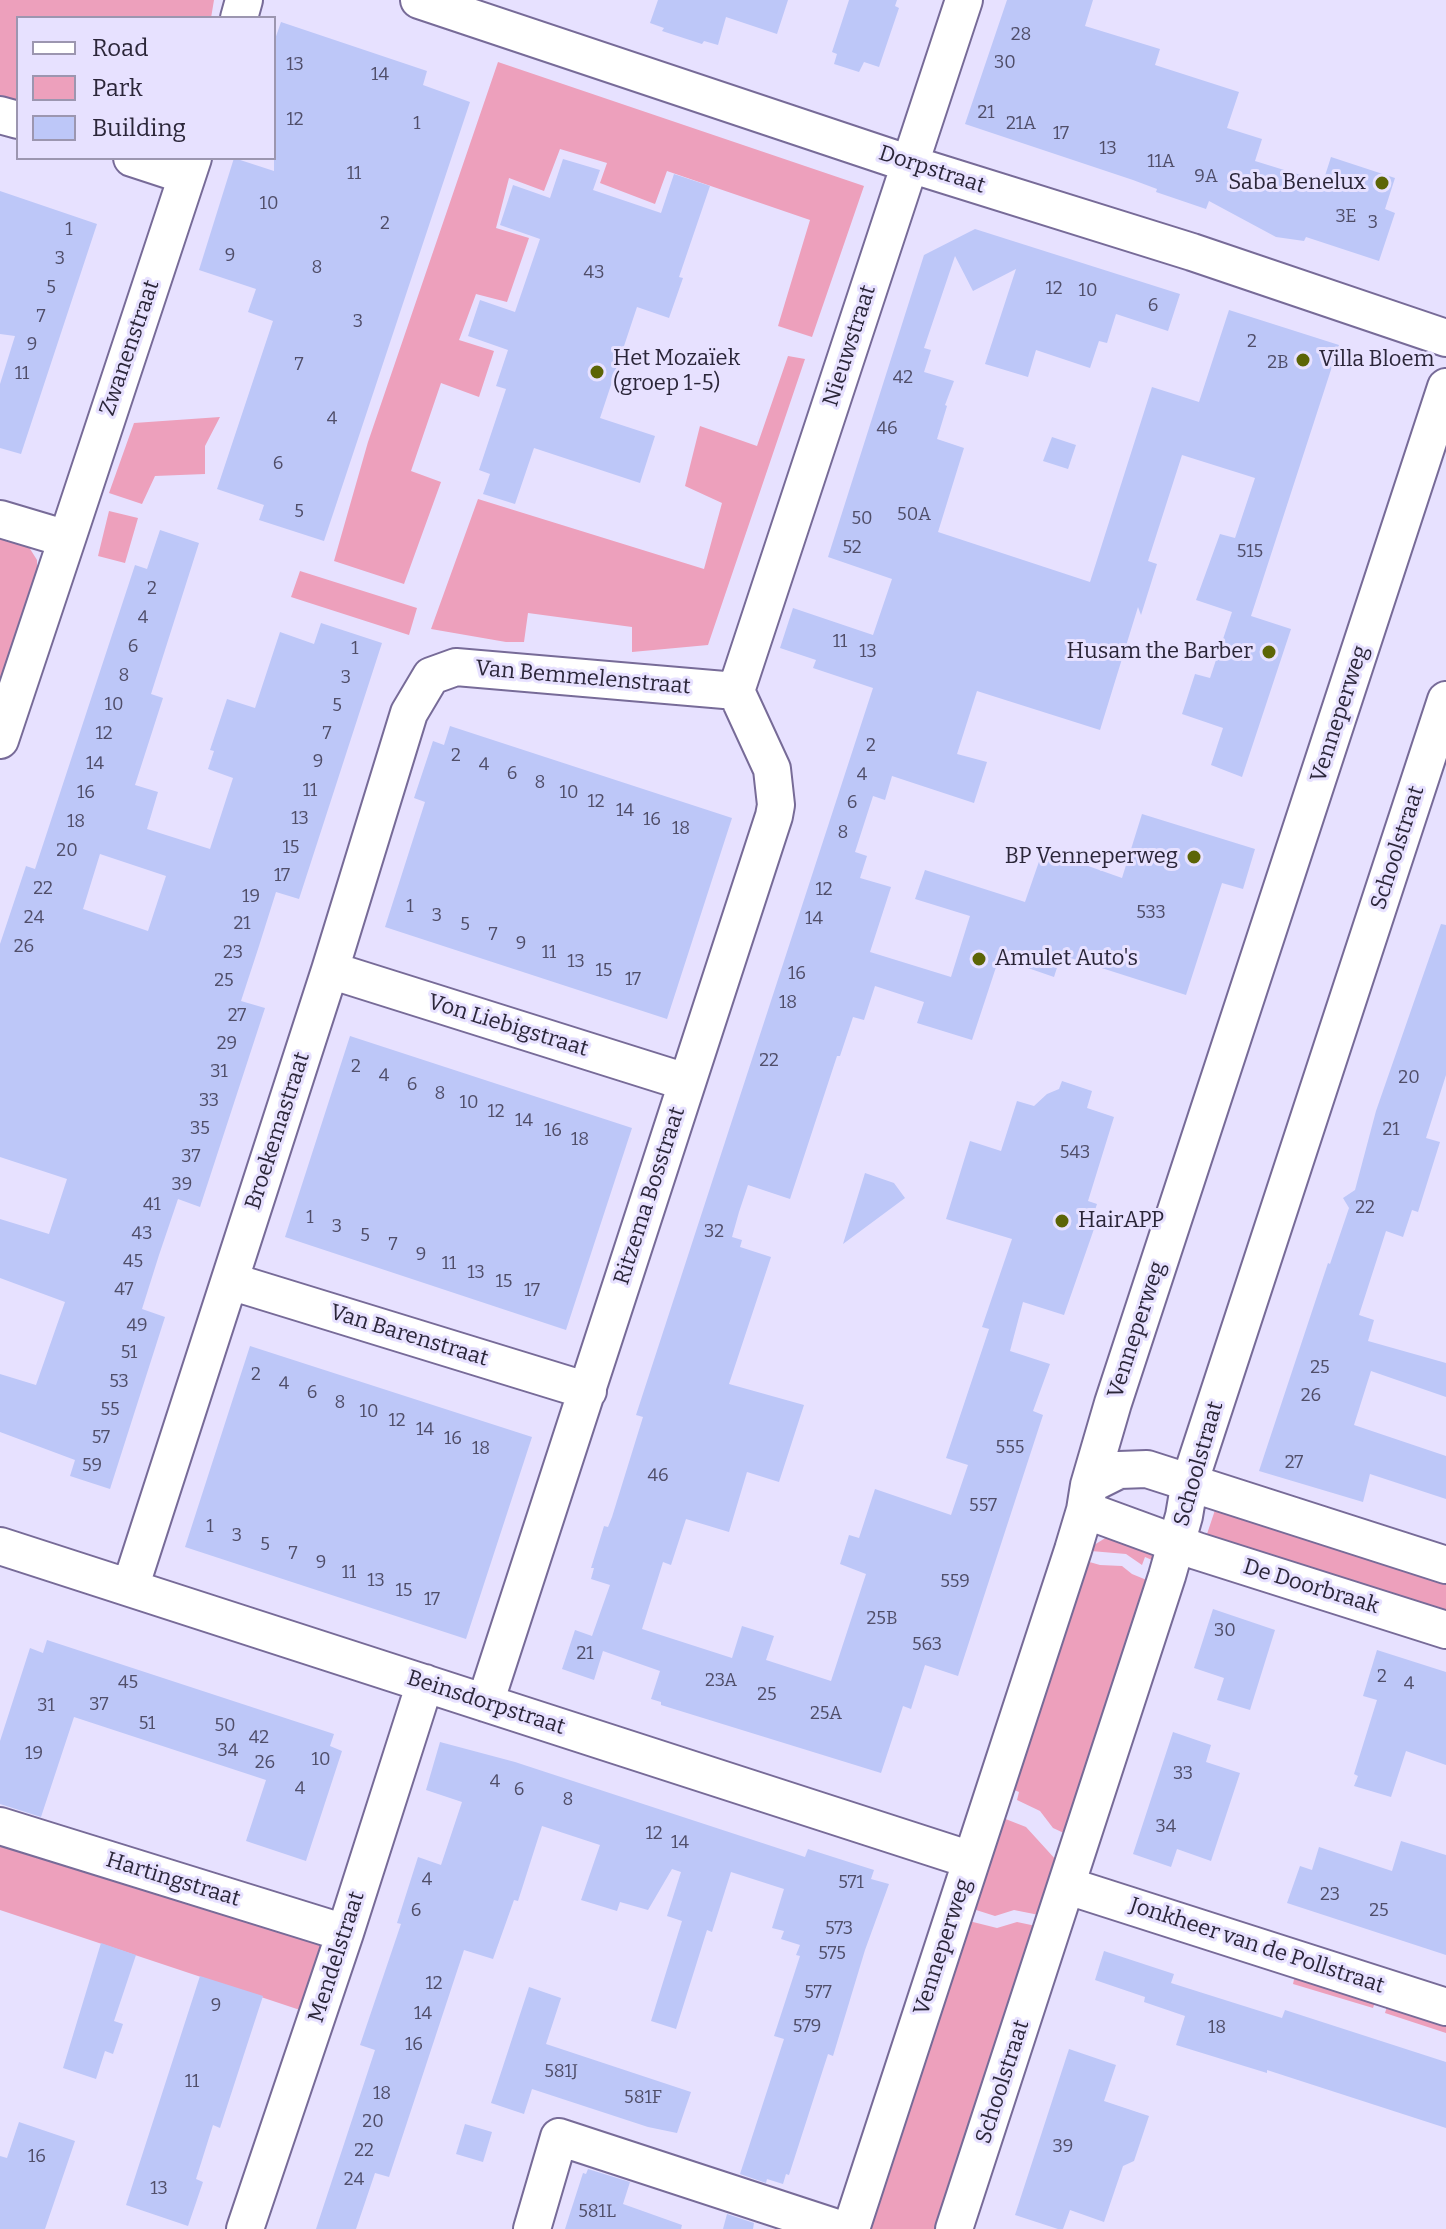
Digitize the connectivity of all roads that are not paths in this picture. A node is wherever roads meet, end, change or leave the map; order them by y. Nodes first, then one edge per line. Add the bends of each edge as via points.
1 (419, 0) edge
2 (964, 0) edge
3 (145, 160) edge
4 (910, 164) junction
5 (190, 167) edge
6 (1446, 338) edge
7 (1446, 387) edge
8 (0, 519) edge
9 (67, 539) junction
10 (431, 676) joint
11 (736, 691) junction
12 (1446, 700) edge
13 (0, 740) edge
14 (330, 970) junction
15 (686, 1082) junction
16 (230, 1281) junction
17 (588, 1391) junction
18 (1200, 1484) junction
19 (1087, 1498) junction
20 (1177, 1544) junction
21 (0, 1546) edge
22 (1446, 1565) edge
23 (130, 1588) junction
24 (1446, 1630) edge
25 (425, 1683) junction
26 (485, 1703) junction
27 (0, 1826) edge
28 (971, 1860) junction
29 (1068, 1886) junction
30 (345, 1933) junction
31 (1446, 2007) edge
32 (245, 2229) edge
33 (532, 2229) edge
34 (840, 2229) edge
35 (851, 2229) edge
36 (954, 2229) edge

1 - 4 street, Dorpstraat
2 - 4 street, Nieuwstraat
3 - 5 street
4 - 6 street, Dorpstraat
4 - 11 street, Nieuwstraat
5 - 9 street, Zwanenstraat
7 - 19 street, Venneperweg via 1113,1403
8 - 9 street
9 - 13 street, Zwanenstraat
10 - 11 street, Van Bemmelenstraat via 456,667
10 - 14 street, Broekemastraat via 409,713
11 - 15 street, Ritzema Bosstraat via 772,769 776,805
12 - 18 street, Schoolstraat
14 - 15 street, Von Liebigstraat
14 - 16 street, Broekemastraat
15 - 17 street, Ritzema Bosstraat
16 - 17 street, Van Barenstraat
16 - 23 street, Broekemastraat
17 - 26 street, Ritzema Bosstraat
18 - 19 street via 1127,1468
18 - 20 street, Schoolstraat
18 - 22 street
19 - 20 street, De Doorbraak
19 - 28 street, Venneperweg
20 - 24 street, De Doorbraak
20 - 29 street, Schoolstraat
21 - 23 street, Beinsdorpstraat
23 - 25 street, Beinsdorpstraat
25 - 26 street, Beinsdorpstraat
25 - 30 street, Mendelstraat
26 - 28 street, Beinsdorpstraat
27 - 30 street, Hartingstraat
28 - 35 street, Venneperweg
29 - 31 street, Jonkheer van de Pollstraat
29 - 36 street, Schoolstraat
30 - 32 street, Mendelstraat
33 - 34 street via 559,2137

